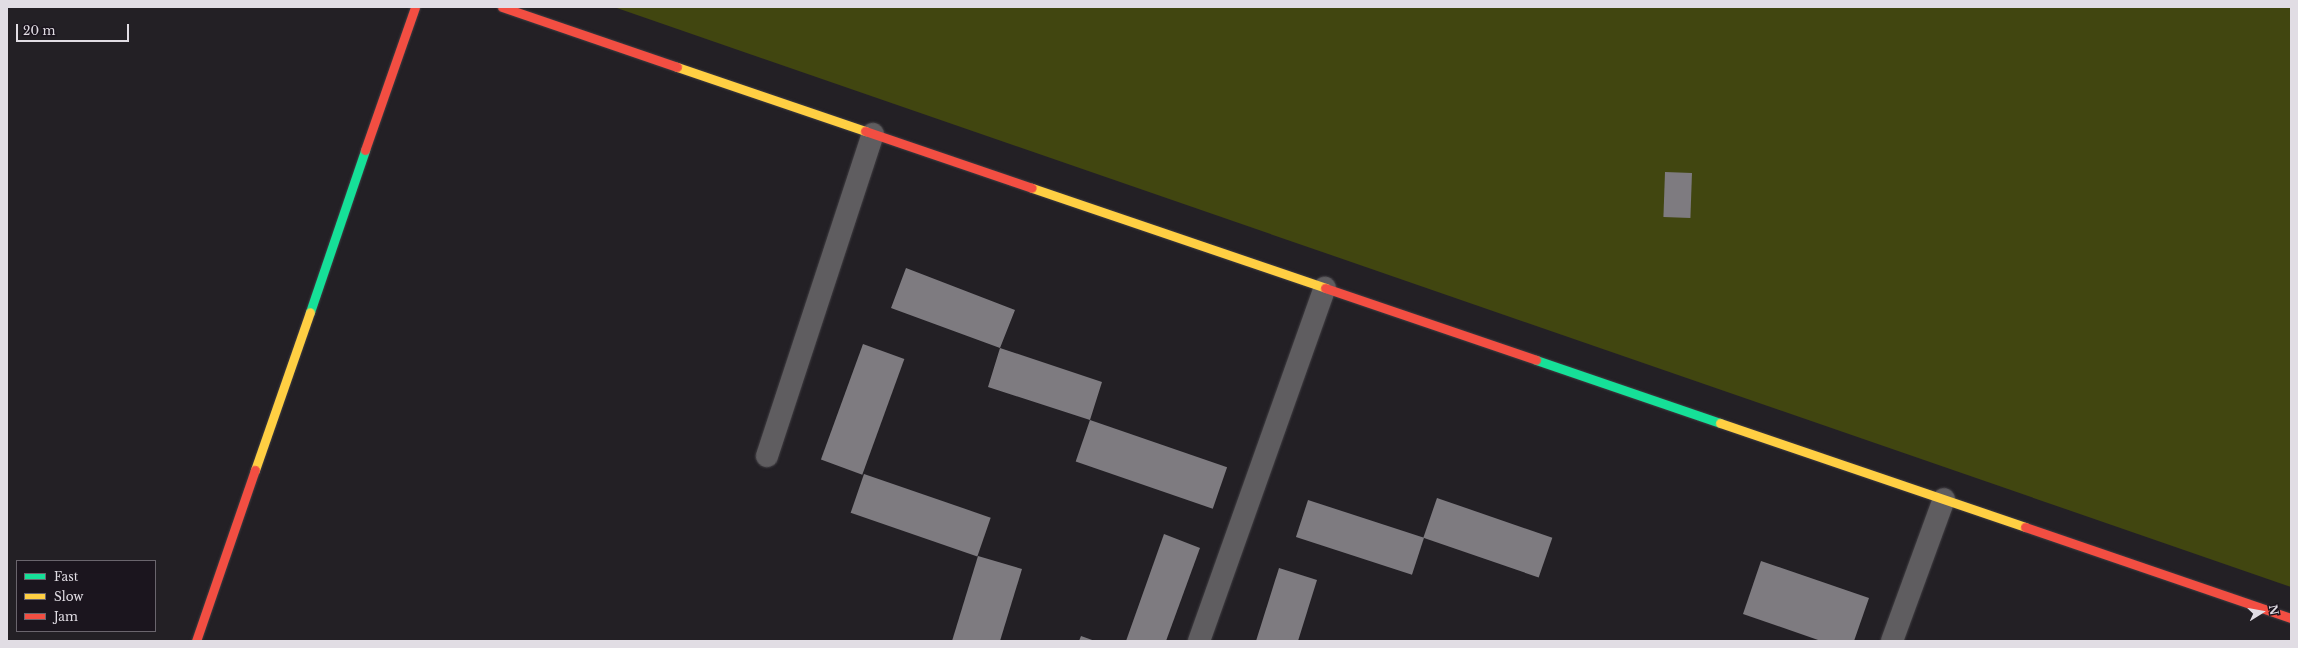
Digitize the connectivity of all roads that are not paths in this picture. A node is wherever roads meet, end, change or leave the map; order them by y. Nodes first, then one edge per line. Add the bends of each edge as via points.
1 (415, 7) edge
2 (502, 7) edge
3 (873, 134) junction
4 (1325, 288) junction
5 (767, 456) dead end
6 (1944, 499) junction
7 (2291, 618) edge
8 (196, 641) edge
9 (1199, 641) edge
10 (1892, 641) edge

1 - 8 street
2 - 3 street
3 - 4 street
3 - 5 street
4 - 6 street
4 - 9 street
6 - 7 street
6 - 10 street

